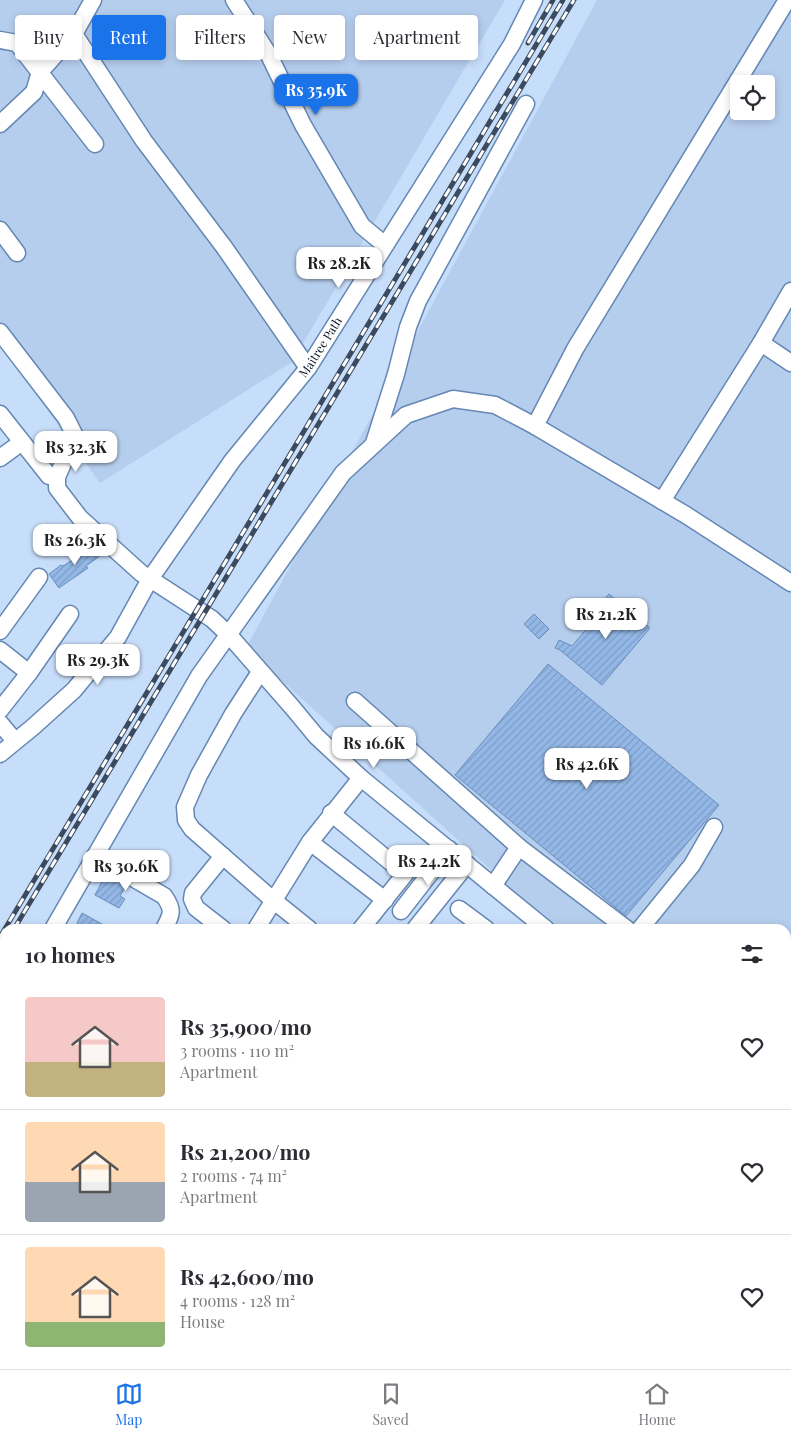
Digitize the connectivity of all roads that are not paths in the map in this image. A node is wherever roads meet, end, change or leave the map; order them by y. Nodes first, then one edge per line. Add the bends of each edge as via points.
1 (93, 0) edge
2 (234, 0) edge
3 (534, 0) edge
4 (787, 0) edge
5 (82, 20) edge
6 (0, 40) edge
7 (82, 46) edge
8 (51, 60) edge
9 (40, 72) junction
10 (526, 104) dead end
11 (0, 124) edge
12 (94, 144) dead end
13 (0, 230) edge
14 (385, 245) junction
15 (17, 253) dead end
16 (791, 291) edge
17 (0, 332) edge
18 (761, 343) junction
19 (791, 363) edge
20 (308, 368) junction
21 (0, 414) edge
22 (535, 426) junction
23 (22, 442) junction
24 (373, 445) junction
25 (0, 458) edge
26 (49, 476) dead end
27 (662, 501) junction
28 (39, 577) dead end
29 (150, 579) junction
30 (791, 583) edge
31 (70, 614) dead end
32 (0, 631) edge
33 (229, 635) junction
34 (0, 650) edge
35 (260, 672) junction
36 (29, 673) junction
37 (355, 701) dead end
38 (0, 710) edge
39 (0, 723) edge
40 (15, 741) junction
41 (0, 754) edge
42 (360, 778) junction
43 (331, 813) junction
44 (714, 827) dead end
45 (310, 842) junction
46 (519, 847) junction
47 (449, 849) junction
48 (95, 856) junction
49 (223, 856) junction
50 (467, 864) junction
51 (493, 886) junction
52 (273, 900) junction
53 (385, 900) junction
54 (459, 909) dead end
55 (401, 911) dead end
56 (57, 924) edge
57 (166, 924) edge
58 (217, 924) edge
59 (261, 924) edge
60 (303, 924) edge
61 (365, 924) edge
62 (419, 924) edge
63 (479, 924) edge
64 (540, 924) edge
65 (620, 924) edge
66 (644, 924) edge

1 - 5 street
2 - 14 street via 269,55 303,125 362,226
3 - 14 street, Maitree Path via 512,44
4 - 22 street via 575,349
6 - 9 street via 17,43
7 - 20 street via 144,141 224,247
8 - 9 street
9 - 11 street via 34,92
9 - 12 street
10 - 24 street via 418,301
13 - 15 street
14 - 20 street, Maitree Path
16 - 18 street
17 - 29 street via 66,418 75,436 57,477 57,488 80,518
18 - 19 street
18 - 27 street
20 - 29 street, Maitree Path via 232,461
21 - 23 street
22 - 24 street via 495,404 453,399 406,415
22 - 27 street
23 - 25 street
23 - 26 street
24 - 33 street via 342,474
27 - 30 street
28 - 32 street
29 - 33 street via 204,612
29 - 40 street, Maitree Path via 118,636 74,690
31 - 36 street
33 - 35 street
33 - 48 street via 199,676
34 - 36 street
35 - 42 street via 316,736
35 - 49 street via 199,775 185,807 186,820 192,830
36 - 38 street
37 - 46 street
39 - 40 street
40 - 41 street, Maitree Path
42 - 43 street
42 - 47 street
43 - 45 street
43 - 53 street via 405,874
44 - 66 street via 692,865
45 - 52 street
45 - 53 street
46 - 51 street
46 - 65 street
47 - 50 street
47 - 55 street
48 - 56 street
48 - 57 street via 164,896 171,906
49 - 52 street
49 - 58 street via 192,899 196,908
50 - 51 street
50 - 62 street
51 - 64 street
52 - 59 street
52 - 60 street
53 - 61 street
54 - 63 street

